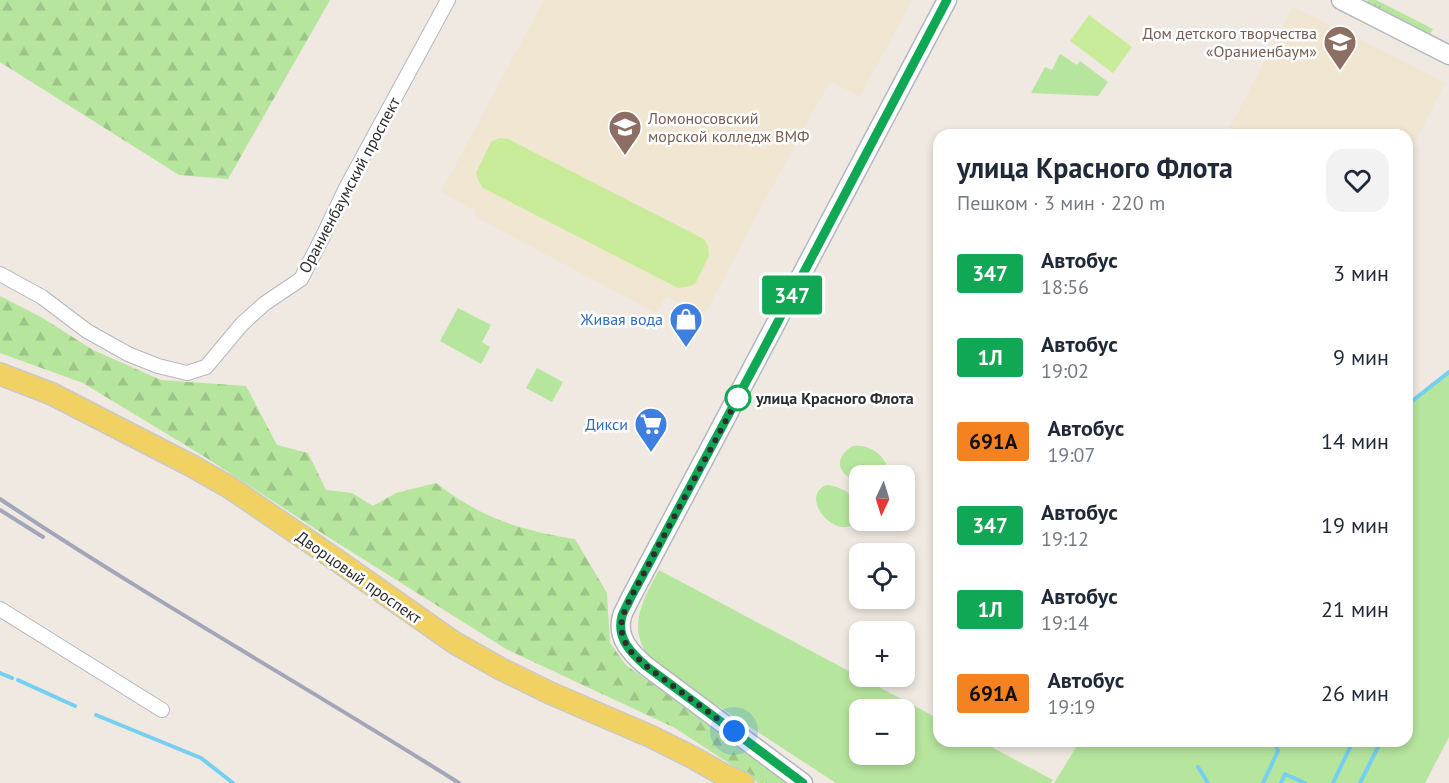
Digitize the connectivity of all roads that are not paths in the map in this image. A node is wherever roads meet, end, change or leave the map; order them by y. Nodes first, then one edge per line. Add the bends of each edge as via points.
1 (448, 0) edge
2 (947, 0) edge
3 (1341, 0) edge
4 (1449, 55) edge
5 (0, 274) edge
6 (0, 374) edge
7 (0, 609) edge
8 (162, 711) dead end
9 (725, 779) edge
10 (799, 780) edge
11 (743, 783) edge

1 - 5 street, Ораниенбаумский проспект via 301,279 242,324 206,367 188,373 128,354
2 - 10 main road via 622,617 625,642 646,666
3 - 4 main road
6 - 9 main road, Дворцовый проспект via 52,394 229,487 455,644 550,693 692,757
7 - 8 street
9 - 11 main road, Дворцовый проспект

